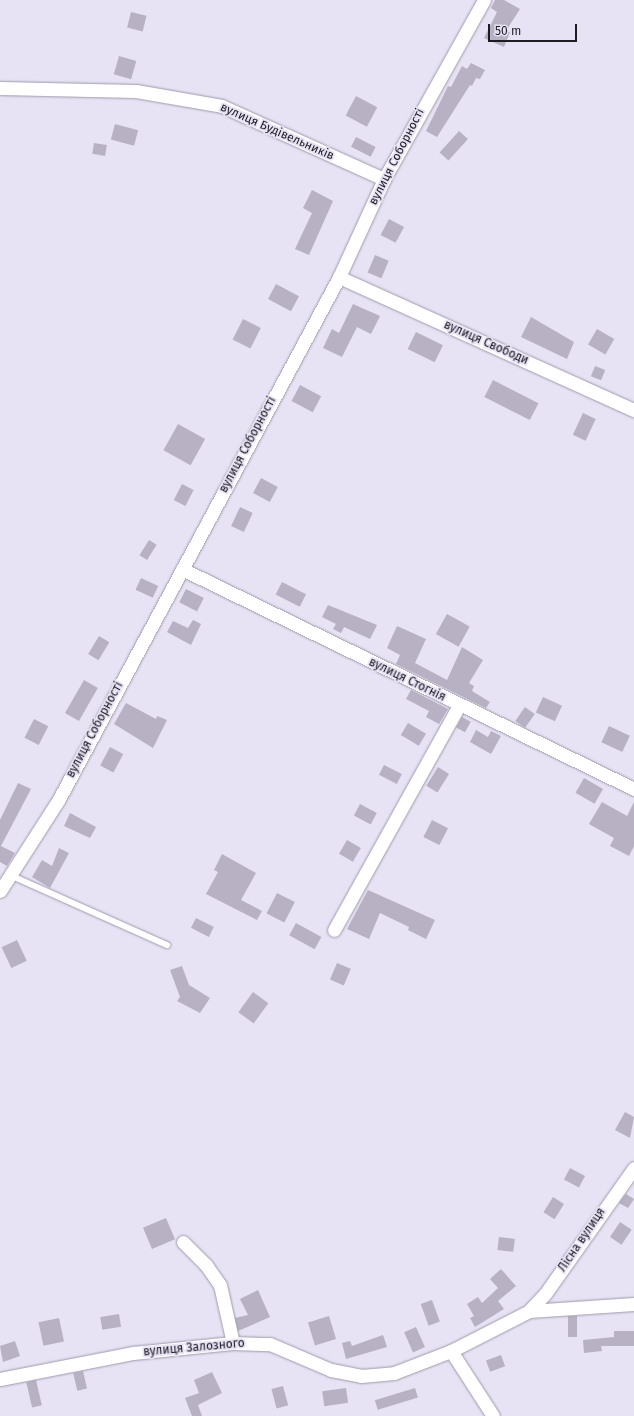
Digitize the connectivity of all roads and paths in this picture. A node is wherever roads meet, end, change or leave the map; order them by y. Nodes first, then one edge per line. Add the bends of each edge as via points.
1 (484, 0) edge
2 (0, 88) edge
3 (384, 179) junction
4 (339, 276) junction
5 (634, 410) edge
6 (182, 569) junction
7 (458, 705) junction
8 (634, 789) edge
9 (4, 884) edge
10 (334, 930) dead end
11 (167, 945) dead end
12 (634, 1168) edge
13 (183, 1242) dead end
14 (634, 1304) edge
15 (530, 1311) junction
16 (233, 1343) junction
17 (451, 1351) junction
18 (0, 1378) edge
19 (493, 1416) edge

1 - 3 street, вулиця Соборності
2 - 3 street, вулиця Будівельників via 136,91 222,106
3 - 4 street, вулиця Соборності
4 - 5 street, вулиця Свободи
4 - 6 street, вулиця Соборності
6 - 7 street, вулиця Стогнія
6 - 9 street, вулиця Соборності via 59,799
7 - 8 street, вулиця Стогнія
7 - 10 street
9 - 11 lane
12 - 15 street, Лісна вулиця via 545,1294
13 - 16 street via 206,1265 220,1285
14 - 15 street, вулиця Залозного
15 - 17 street, вулиця Залозного
16 - 17 street, вулиця Залозного via 270,1344 331,1370 361,1376 394,1373
16 - 18 street, вулиця Залозного via 133,1353
17 - 19 street

